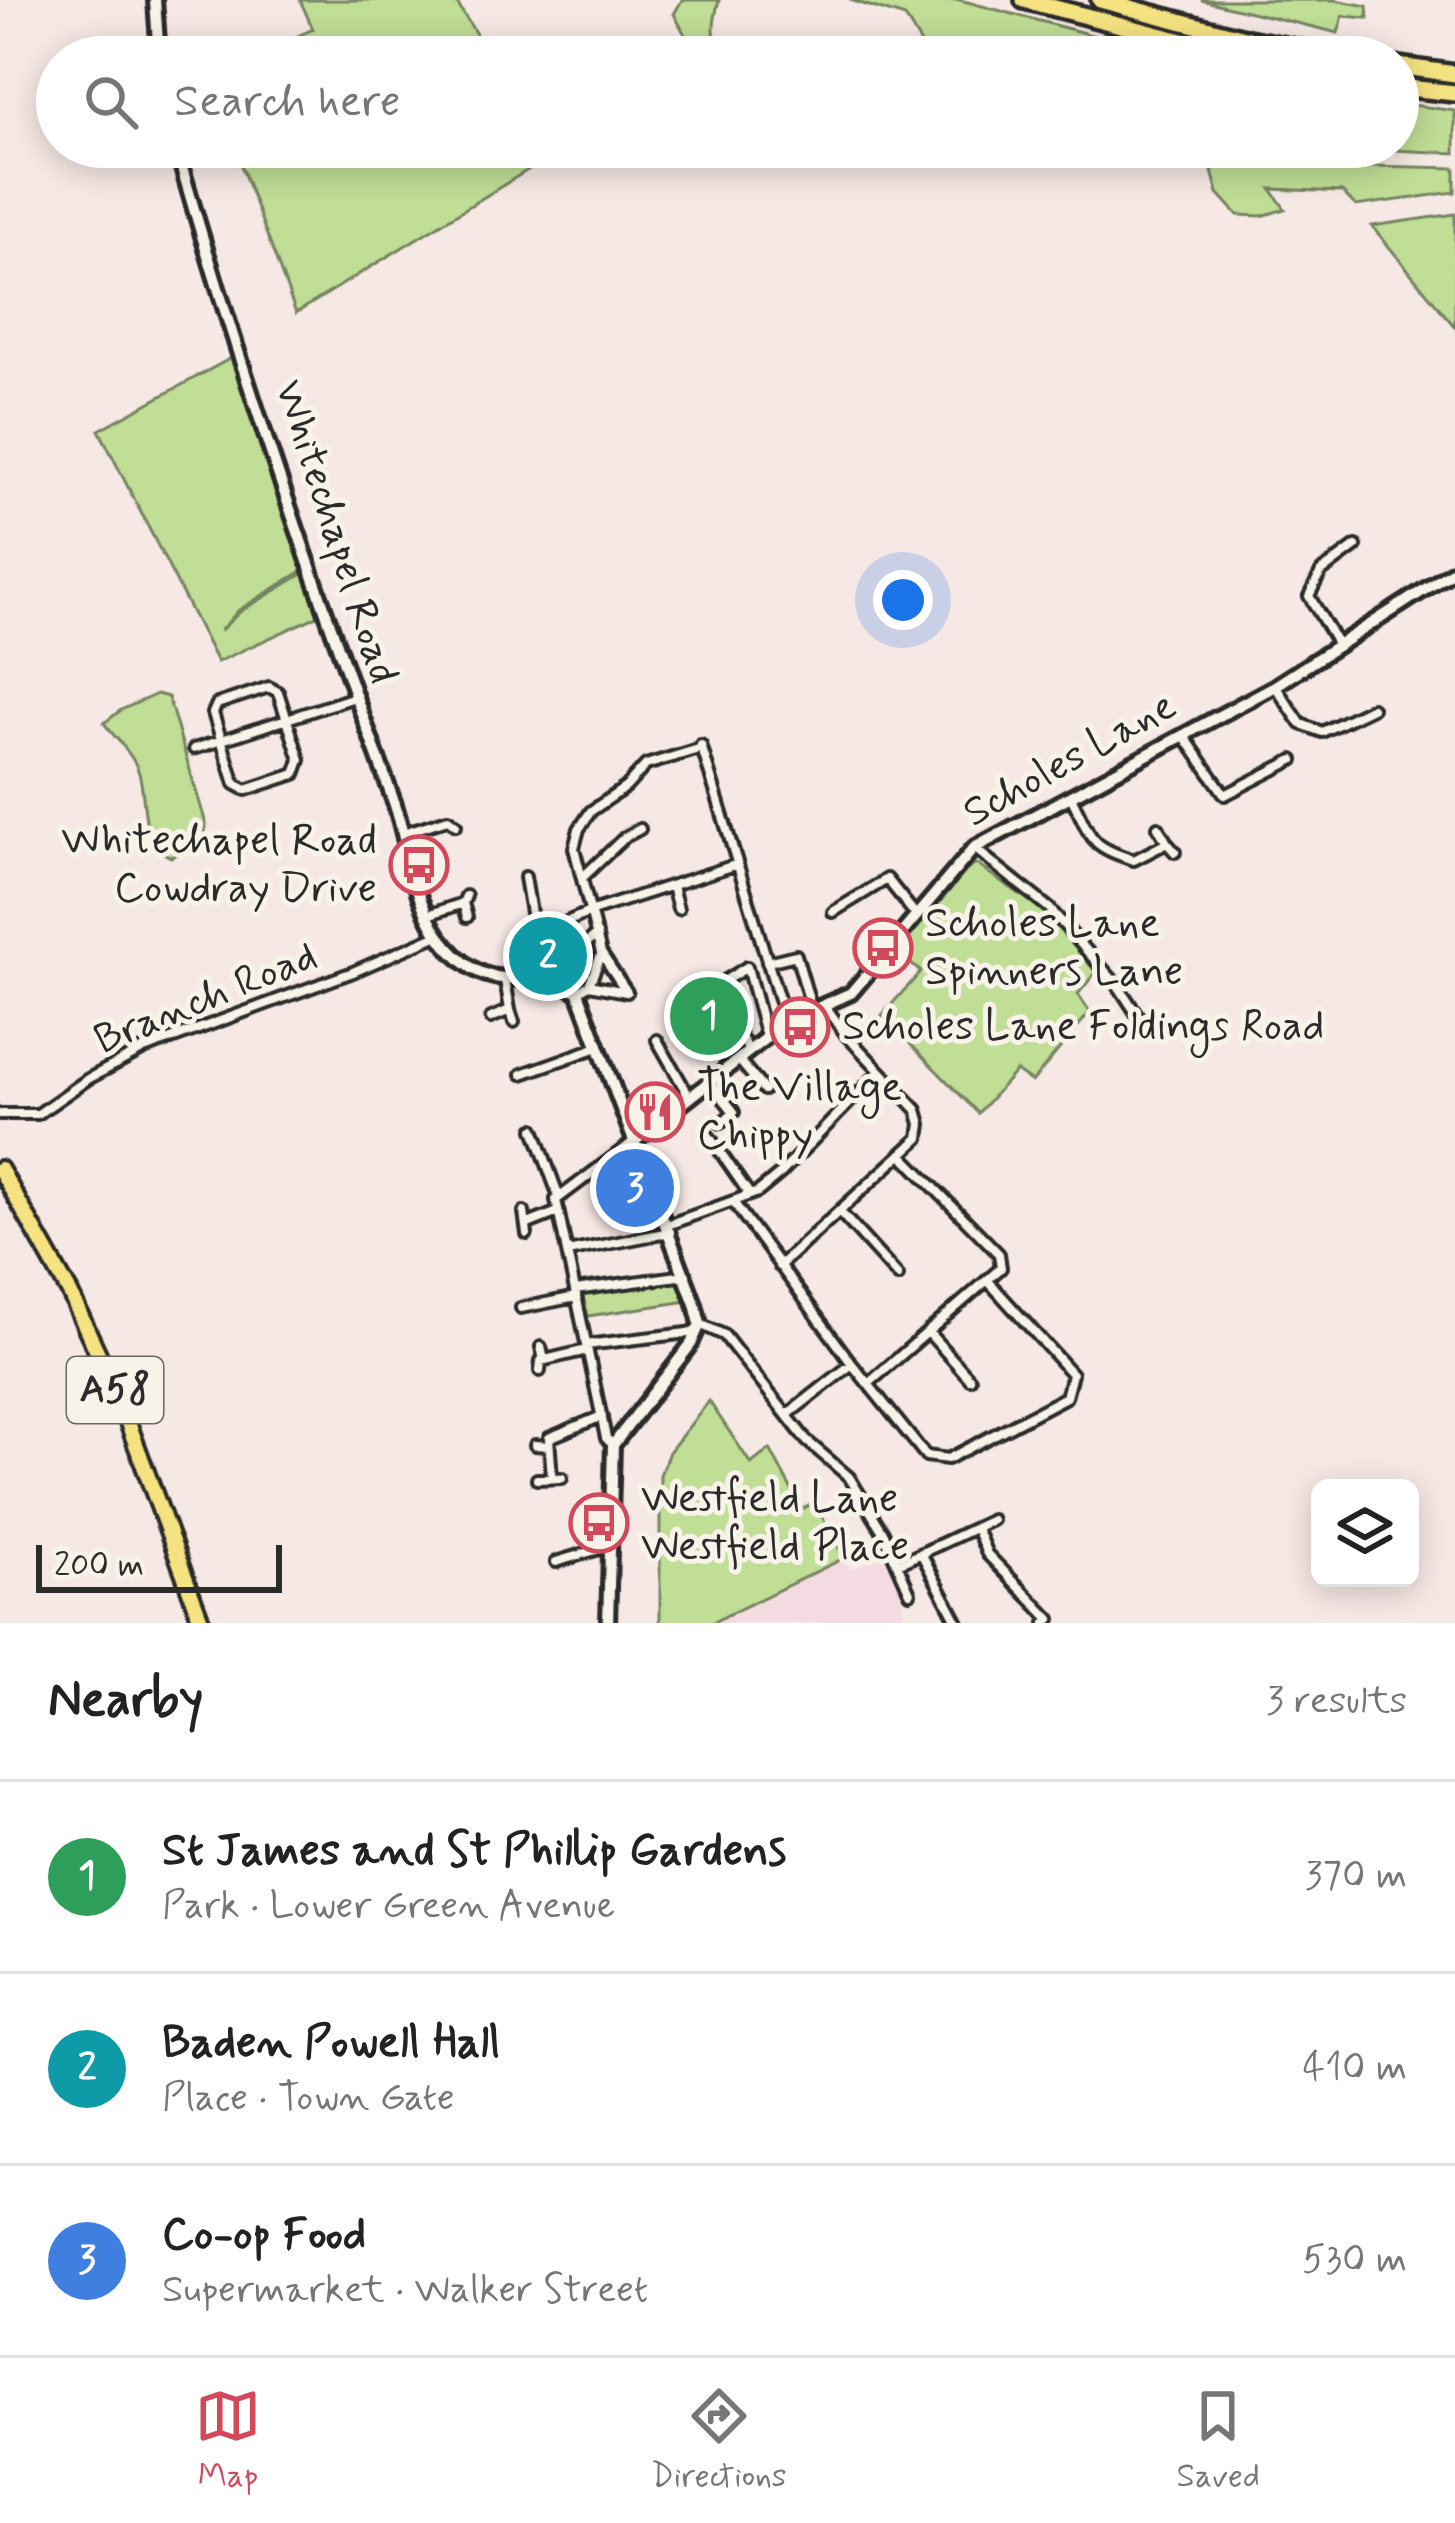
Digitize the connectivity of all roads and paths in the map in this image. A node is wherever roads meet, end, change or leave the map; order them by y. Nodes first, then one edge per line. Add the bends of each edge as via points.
1 (155, 0) edge
2 (1024, 0) edge
3 (1100, 0) edge
4 (158, 36) edge
5 (1163, 36) edge
6 (1237, 36) edge
7 (1419, 69) edge
8 (1455, 74) edge
9 (1419, 89) edge
10 (1455, 93) edge
11 (182, 168) edge
12 (1356, 546) dead end
13 (1455, 570) edge
14 (1339, 646) junction
15 (1275, 686) junction
16 (355, 697) junction
17 (1372, 708) dead end
18 (287, 719) junction
19 (1184, 736) junction
20 (221, 740) junction
21 (194, 748) dead end
22 (1293, 760) dead end
23 (1071, 797) junction
24 (456, 825) dead end
25 (1158, 827) dead end
26 (640, 829) dead end
27 (403, 833) junction
28 (1167, 843) junction
29 (974, 848) junction
30 (1175, 852) dead end
31 (738, 864) junction
32 (525, 877) dead end
33 (583, 877) junction
34 (672, 886) junction
35 (678, 909) dead end
36 (592, 911) junction
37 (833, 912) dead end
38 (915, 914) junction
39 (428, 915) junction
40 (467, 917) dead end
41 (598, 933) junction
42 (438, 935) junction
43 (602, 953) junction
44 (767, 962) junction
45 (548, 978) junction
46 (505, 979) junction
47 (583, 988) junction
48 (818, 1007) junction
49 (510, 1010) junction
50 (491, 1018) dead end
51 (1141, 1019) dead end
52 (514, 1022) dead end
53 (786, 1022) junction
54 (766, 1037) junction
55 (657, 1040) dead end
56 (600, 1046) junction
57 (744, 1055) junction
58 (880, 1071) junction
59 (521, 1074) dead end
60 (710, 1082) junction
61 (764, 1090) dead end
62 (690, 1098) junction
63 (0, 1114) edge
64 (721, 1123) dead end
65 (534, 1129) dead end
66 (709, 1136) dead end
67 (636, 1140) junction
68 (901, 1154) junction
69 (730, 1163) junction
70 (646, 1168) junction
71 (0, 1169) edge
72 (717, 1169) dead end
73 (750, 1196) junction
74 (559, 1197) junction
75 (734, 1203) junction
76 (603, 1206) dead end
77 (524, 1211) dead end
78 (838, 1211) junction
79 (558, 1212) junction
80 (669, 1228) junction
81 (567, 1252) junction
82 (779, 1266) junction
83 (686, 1275) junction
84 (898, 1276) dead end
85 (989, 1282) junction
86 (575, 1294) junction
87 (521, 1307) dead end
88 (699, 1328) junction
89 (929, 1333) junction
90 (541, 1347) dead end
91 (586, 1348) junction
92 (852, 1364) junction
93 (970, 1378) dead end
94 (868, 1384) junction
95 (788, 1415) junction
96 (602, 1416) junction
97 (613, 1444) junction
98 (535, 1445) dead end
99 (549, 1446) junction
100 (537, 1479) dead end
101 (992, 1520) dead end
102 (976, 1528) junction
103 (609, 1546) junction
104 (921, 1552) junction
105 (556, 1562) dead end
106 (898, 1564) junction
107 (910, 1593) dead end
108 (202, 1623) edge
109 (608, 1623) edge
110 (958, 1623) edge
111 (1046, 1623) edge

1 - 4 main road
2 - 5 highway
3 - 6 highway
7 - 8 highway
9 - 10 highway
11 - 16 main road, Whitechapel Road
12 - 14 street via 1321,572 1310,596
13 - 14 main road, Scholes Lane
14 - 15 main road, Scholes Lane
15 - 17 street via 1301,724 1322,732
15 - 19 main road, Scholes Lane
16 - 18 street
16 - 27 main road, Whitechapel Road
18 - 20 street
18 - 20 street via 278,692 251,692 217,704
18 - 20 street via 300,760 295,774 246,790 235,784
19 - 22 street via 1225,795
19 - 23 main road, Scholes Lane
20 - 21 street
23 - 28 street via 1098,848 1135,860
23 - 29 main road, Scholes Lane
24 - 27 street via 448,819
25 - 28 street
26 - 33 street
27 - 39 main road, Whitechapel Road
28 - 30 street
29 - 38 main road, Scholes Lane
29 - 51 street via 1049,908
31 - 33 street via 701,746 646,765 591,811 574,848
31 - 34 street
31 - 44 street
32 - 36 street via 541,933
33 - 36 street
34 - 35 street
34 - 36 street
36 - 41 street
37 - 38 street via 887,880
38 - 48 main road, Scholes Lane via 850,993
39 - 40 street via 465,899
39 - 42 main road, Whitechapel Road
41 - 43 street
41 - 45 street
42 - 46 main road via 473,970
42 - 63 street, Branch Road via 144,1049 38,1114
43 - 47 street
43 - 47 street via 627,992
44 - 48 street via 796,955
44 - 53 street
45 - 46 main road
45 - 47 main road
46 - 49 street
47 - 56 main road
48 - 53 main road, Scholes Lane
48 - 58 street
49 - 50 street
49 - 52 street
53 - 54 main road, Scholes Lane
54 - 57 main road, Scholes Lane
54 - 57 street via 747,967 713,988
55 - 62 street
56 - 59 street
56 - 67 main road
57 - 60 main road, Scholes Lane
57 - 61 street
58 - 68 street via 921,1124 919,1138
58 - 73 street
60 - 62 main road, Scholes Lane
60 - 64 street via 734,1112
62 - 67 main road, Scholes Lane
65 - 74 street
66 - 69 street
67 - 70 main road
67 - 74 street
68 - 78 street
68 - 85 street via 999,1254 1001,1268
69 - 72 street
69 - 73 street
70 - 76 street via 623,1180
70 - 80 main road
71 - 108 highway, A58 via 106,1368
73 - 75 street
74 - 79 street
75 - 80 street
75 - 82 street
77 - 79 street via 527,1229
78 - 82 street
78 - 84 street
79 - 81 street
80 - 81 street
80 - 83 main road
81 - 86 street
82 - 92 street
83 - 86 street
83 - 88 main road
85 - 89 street
85 - 94 street via 1072,1374 1066,1397 948,1460 926,1456
86 - 87 street
86 - 91 street
88 - 91 street
88 - 95 street via 724,1335
88 - 97 main road
89 - 93 street
89 - 94 street
90 - 91 street via 542,1364
91 - 96 street
92 - 94 street
92 - 95 street
95 - 106 street via 849,1478
96 - 97 street
96 - 99 street via 549,1438
97 - 103 main road
98 - 99 street
99 - 100 street via 557,1478
101 - 102 street
102 - 104 street
102 - 111 street via 987,1554
103 - 105 street
103 - 109 main road
104 - 106 street
104 - 110 street
106 - 107 street

